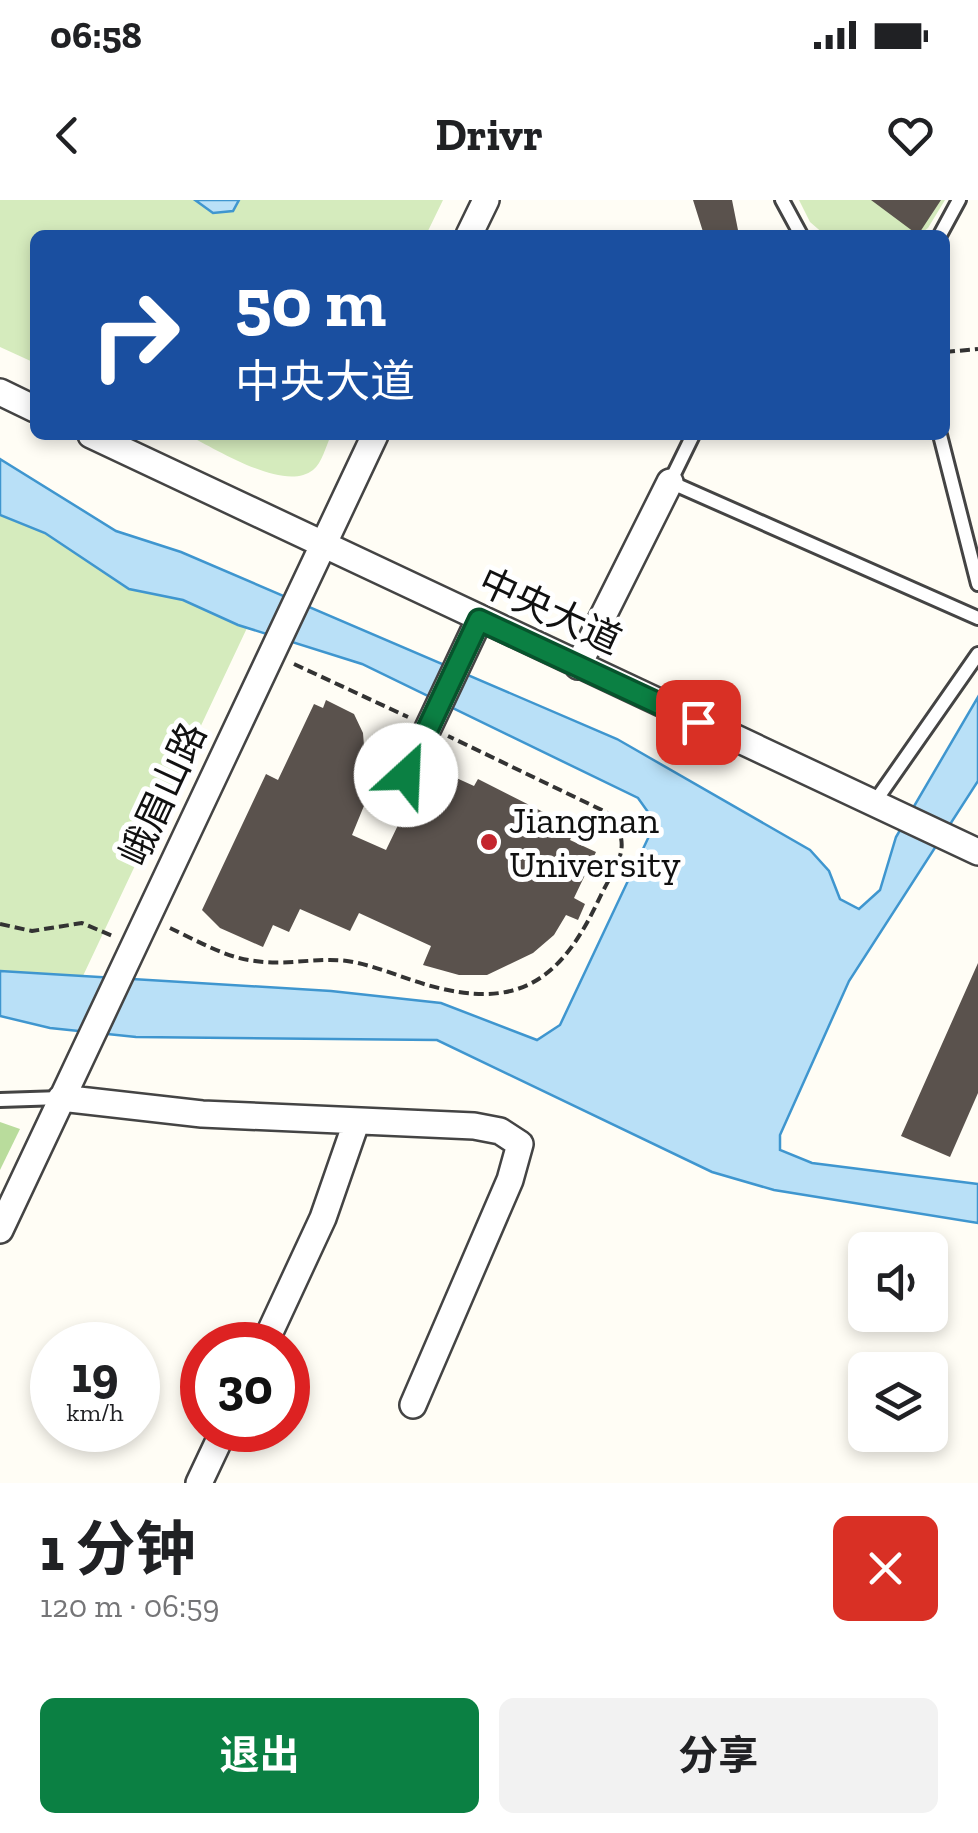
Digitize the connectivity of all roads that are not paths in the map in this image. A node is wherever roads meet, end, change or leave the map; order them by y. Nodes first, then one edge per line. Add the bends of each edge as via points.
1 (486, 200) edge
2 (782, 200) edge
3 (959, 200) edge
4 (471, 230) edge
5 (796, 230) edge
6 (943, 230) edge
7 (0, 392) edge
8 (30, 407) edge
9 (102, 440) edge
10 (373, 440) edge
11 (691, 440) edge
12 (941, 440) edge
13 (670, 482) junction
14 (323, 544) junction
15 (978, 584) edge
16 (978, 618) edge
17 (479, 620) junction
18 (978, 654) edge
19 (578, 666) junction
20 (406, 775) dead end
21 (874, 803) junction
22 (978, 852) edge
23 (62, 1098) junction
24 (0, 1100) edge
25 (356, 1123) junction
26 (0, 1230) edge
27 (275, 1322) edge
28 (412, 1405) dead end
29 (214, 1452) edge
30 (199, 1483) edge

1 - 4 street
2 - 5 lane
3 - 6 lane
7 - 8 street
9 - 14 street, 中央大道
10 - 14 street, 峨眉山路
11 - 13 lane
12 - 15 lane
13 - 16 lane
13 - 19 street
14 - 17 street, 中央大道
14 - 23 street, 峨眉山路
17 - 19 street, 中央大道
17 - 20 street
18 - 21 lane
19 - 21 street, 中央大道
21 - 22 street, 中央大道
23 - 24 lane
23 - 25 street
23 - 26 street, 峨眉山路
25 - 27 street via 323,1218
25 - 28 street via 474,1126 500,1130 520,1144
29 - 30 street

